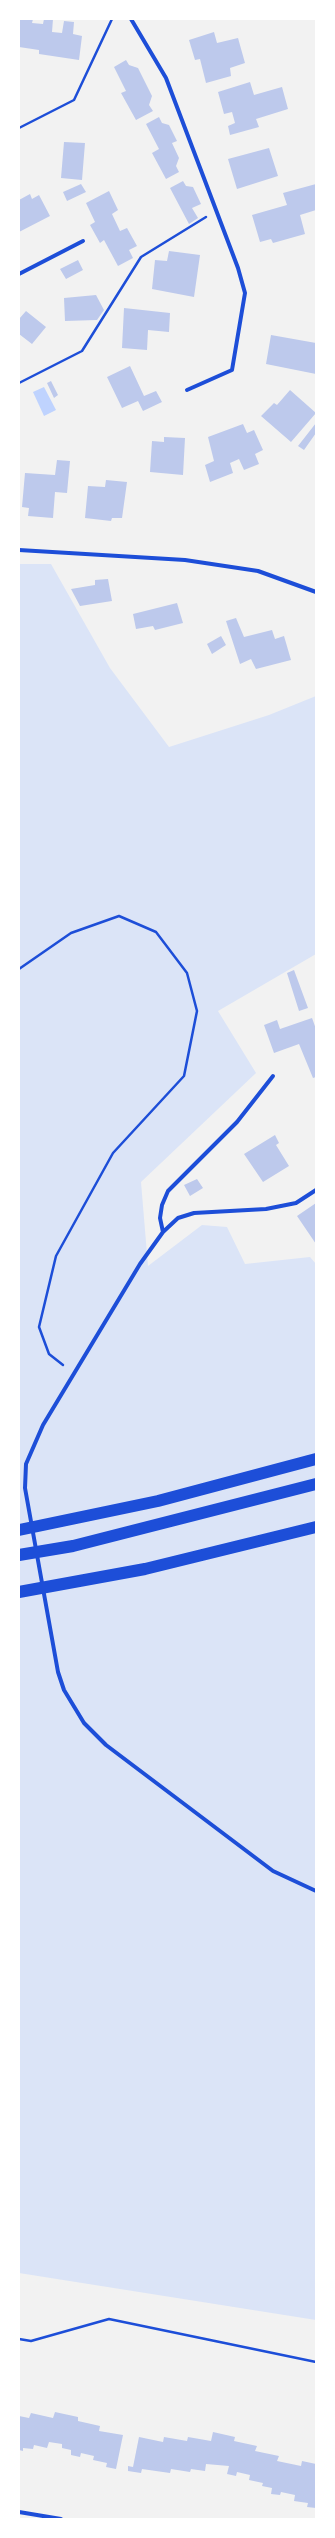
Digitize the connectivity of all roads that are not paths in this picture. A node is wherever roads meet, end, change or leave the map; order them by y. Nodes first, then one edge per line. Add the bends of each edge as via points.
1 (131, 19) edge
2 (83, 241) dead end
3 (19, 274) edge
4 (186, 390) dead end
5 (19, 550) edge
6 (316, 592) edge
7 (273, 1076) dead end
8 (316, 1190) edge
9 (163, 1232) junction
10 (316, 1459) edge
11 (316, 1484) edge
12 (316, 1527) edge
13 (19, 1530) edge
14 (19, 1556) edge
15 (19, 1592) edge
16 (316, 1891) edge
17 (19, 2512) edge
18 (61, 2519) edge

1 - 4 street via 166,78 238,268 245,293 232,370
2 - 3 street
5 - 6 street via 184,560 258,572
7 - 9 street via 237,1122 168,1191 160,1218
8 - 9 street via 296,1203 266,1209 194,1213 178,1218
9 - 16 street via 140,1264 57,1399 35,1440 26,1464 26,1503 50,1640 64,1690 93,1734 273,1871
10 - 13 highway via 158,1501
11 - 14 highway via 103,1539
12 - 15 highway via 152,1568
17 - 18 street

